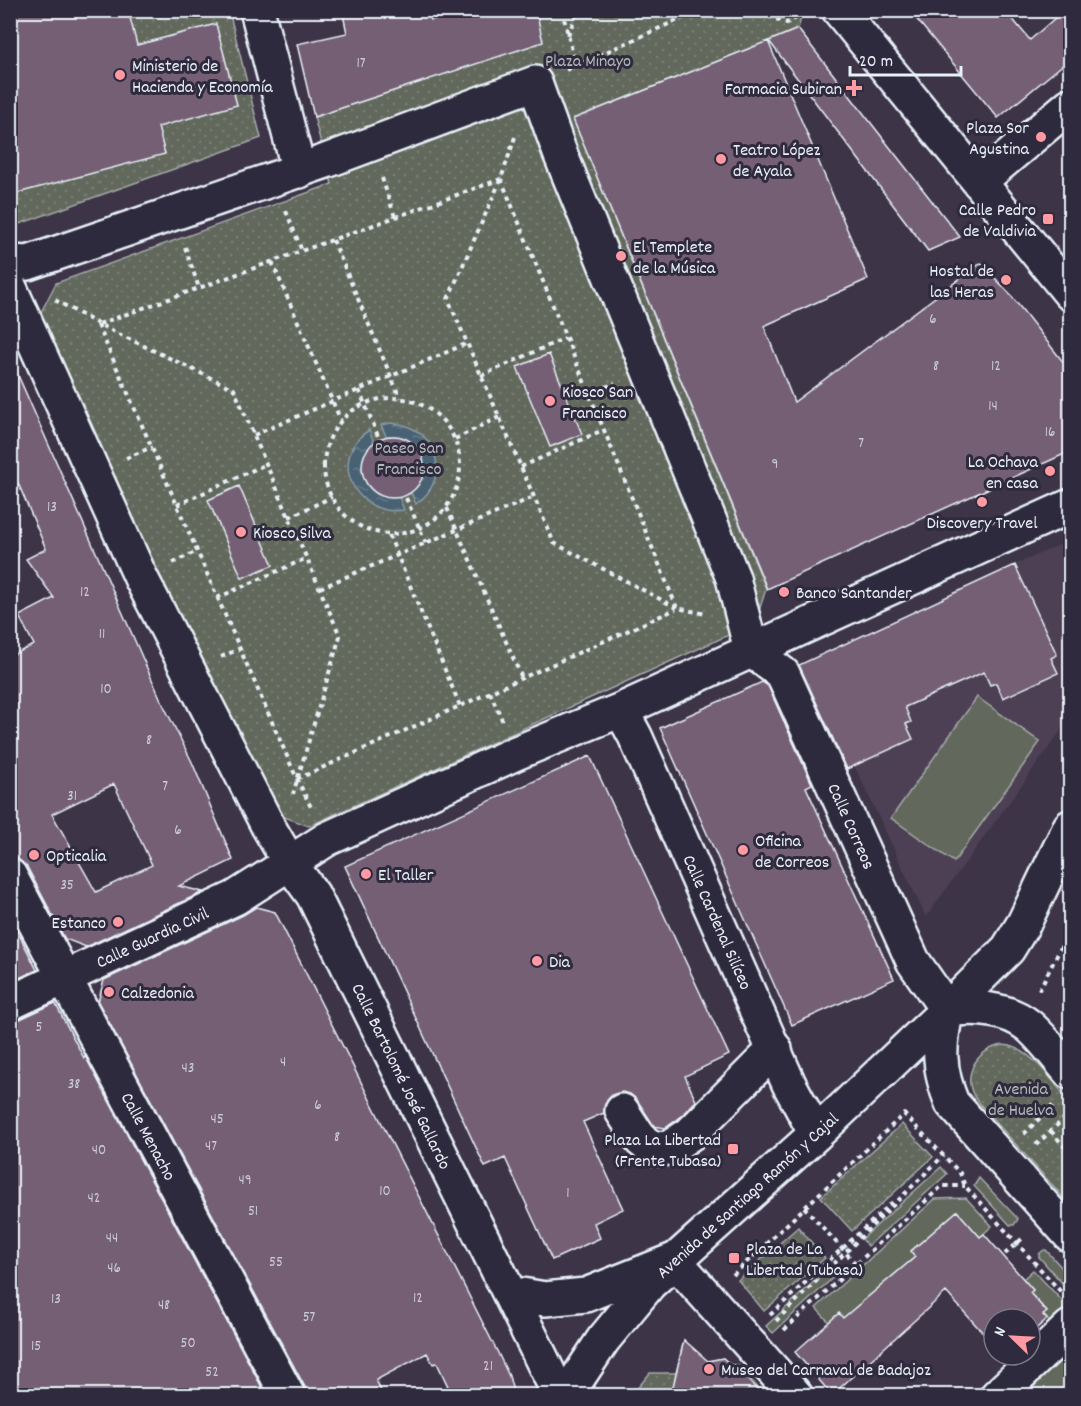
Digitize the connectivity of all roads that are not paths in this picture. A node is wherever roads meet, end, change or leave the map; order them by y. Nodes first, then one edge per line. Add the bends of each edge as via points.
1 (257, 10) edge
2 (839, 10) edge
3 (1071, 105) edge
4 (286, 175) junction
5 (979, 182) junction
6 (10, 262) edge
7 (10, 288) edge
8 (1071, 292) edge
9 (1071, 506) edge
10 (751, 650) junction
11 (621, 710) junction
12 (1071, 827) edge
13 (289, 862) junction
14 (10, 876) edge
15 (64, 978) junction
16 (10, 1003) edge
17 (947, 1010) junction
18 (775, 1049) junction
19 (1067, 1084) edge
20 (622, 1111) dead end
21 (816, 1134) junction
22 (1071, 1235) edge
23 (674, 1260) junction
24 (510, 1293) junction
25 (1071, 1327) edge
26 (288, 1395) edge
27 (560, 1395) edge
28 (566, 1395) edge
29 (796, 1395) edge
30 (997, 1395) edge

1 - 4 street
2 - 5 street
3 - 5 street
4 - 6 street via 28,263
4 - 10 street via 534,83 733,578
5 - 8 street
7 - 13 street via 141,578
9 - 10 street
10 - 11 street
10 - 17 street, Calle Correos via 783,674 913,961
11 - 13 street via 327,839
11 - 18 street, Calle Cardenal Silíceo
12 - 17 street, Avenida de Santiago Ramón y Cajal via 1008,949
13 - 15 street, Calle Guardia Civil via 235,898
13 - 24 street, Calle Bartolomé José Gallardo via 313,895
14 - 15 street, Calle Menacho
15 - 16 street, Calle Guardia Civil
15 - 26 street, Calle Menacho
17 - 19 street via 989,1010 1028,1025
17 - 21 street, Avenida de Santiago Ramón y Cajal
17 - 22 street via 940,1061 952,1103
18 - 20 street via 690,1134 669,1148 658,1149 641,1140
18 - 21 street, Calle Cardenal Silíceo
21 - 23 street, Avenida de Santiago Ramón y Cajal
23 - 24 street via 586,1294 545,1299
23 - 28 street, Avenida de Santiago Ramón y Cajal via 603,1340
23 - 29 street via 708,1298 758,1340
24 - 27 street, Calle Bartolomé José Gallardo
25 - 30 street

